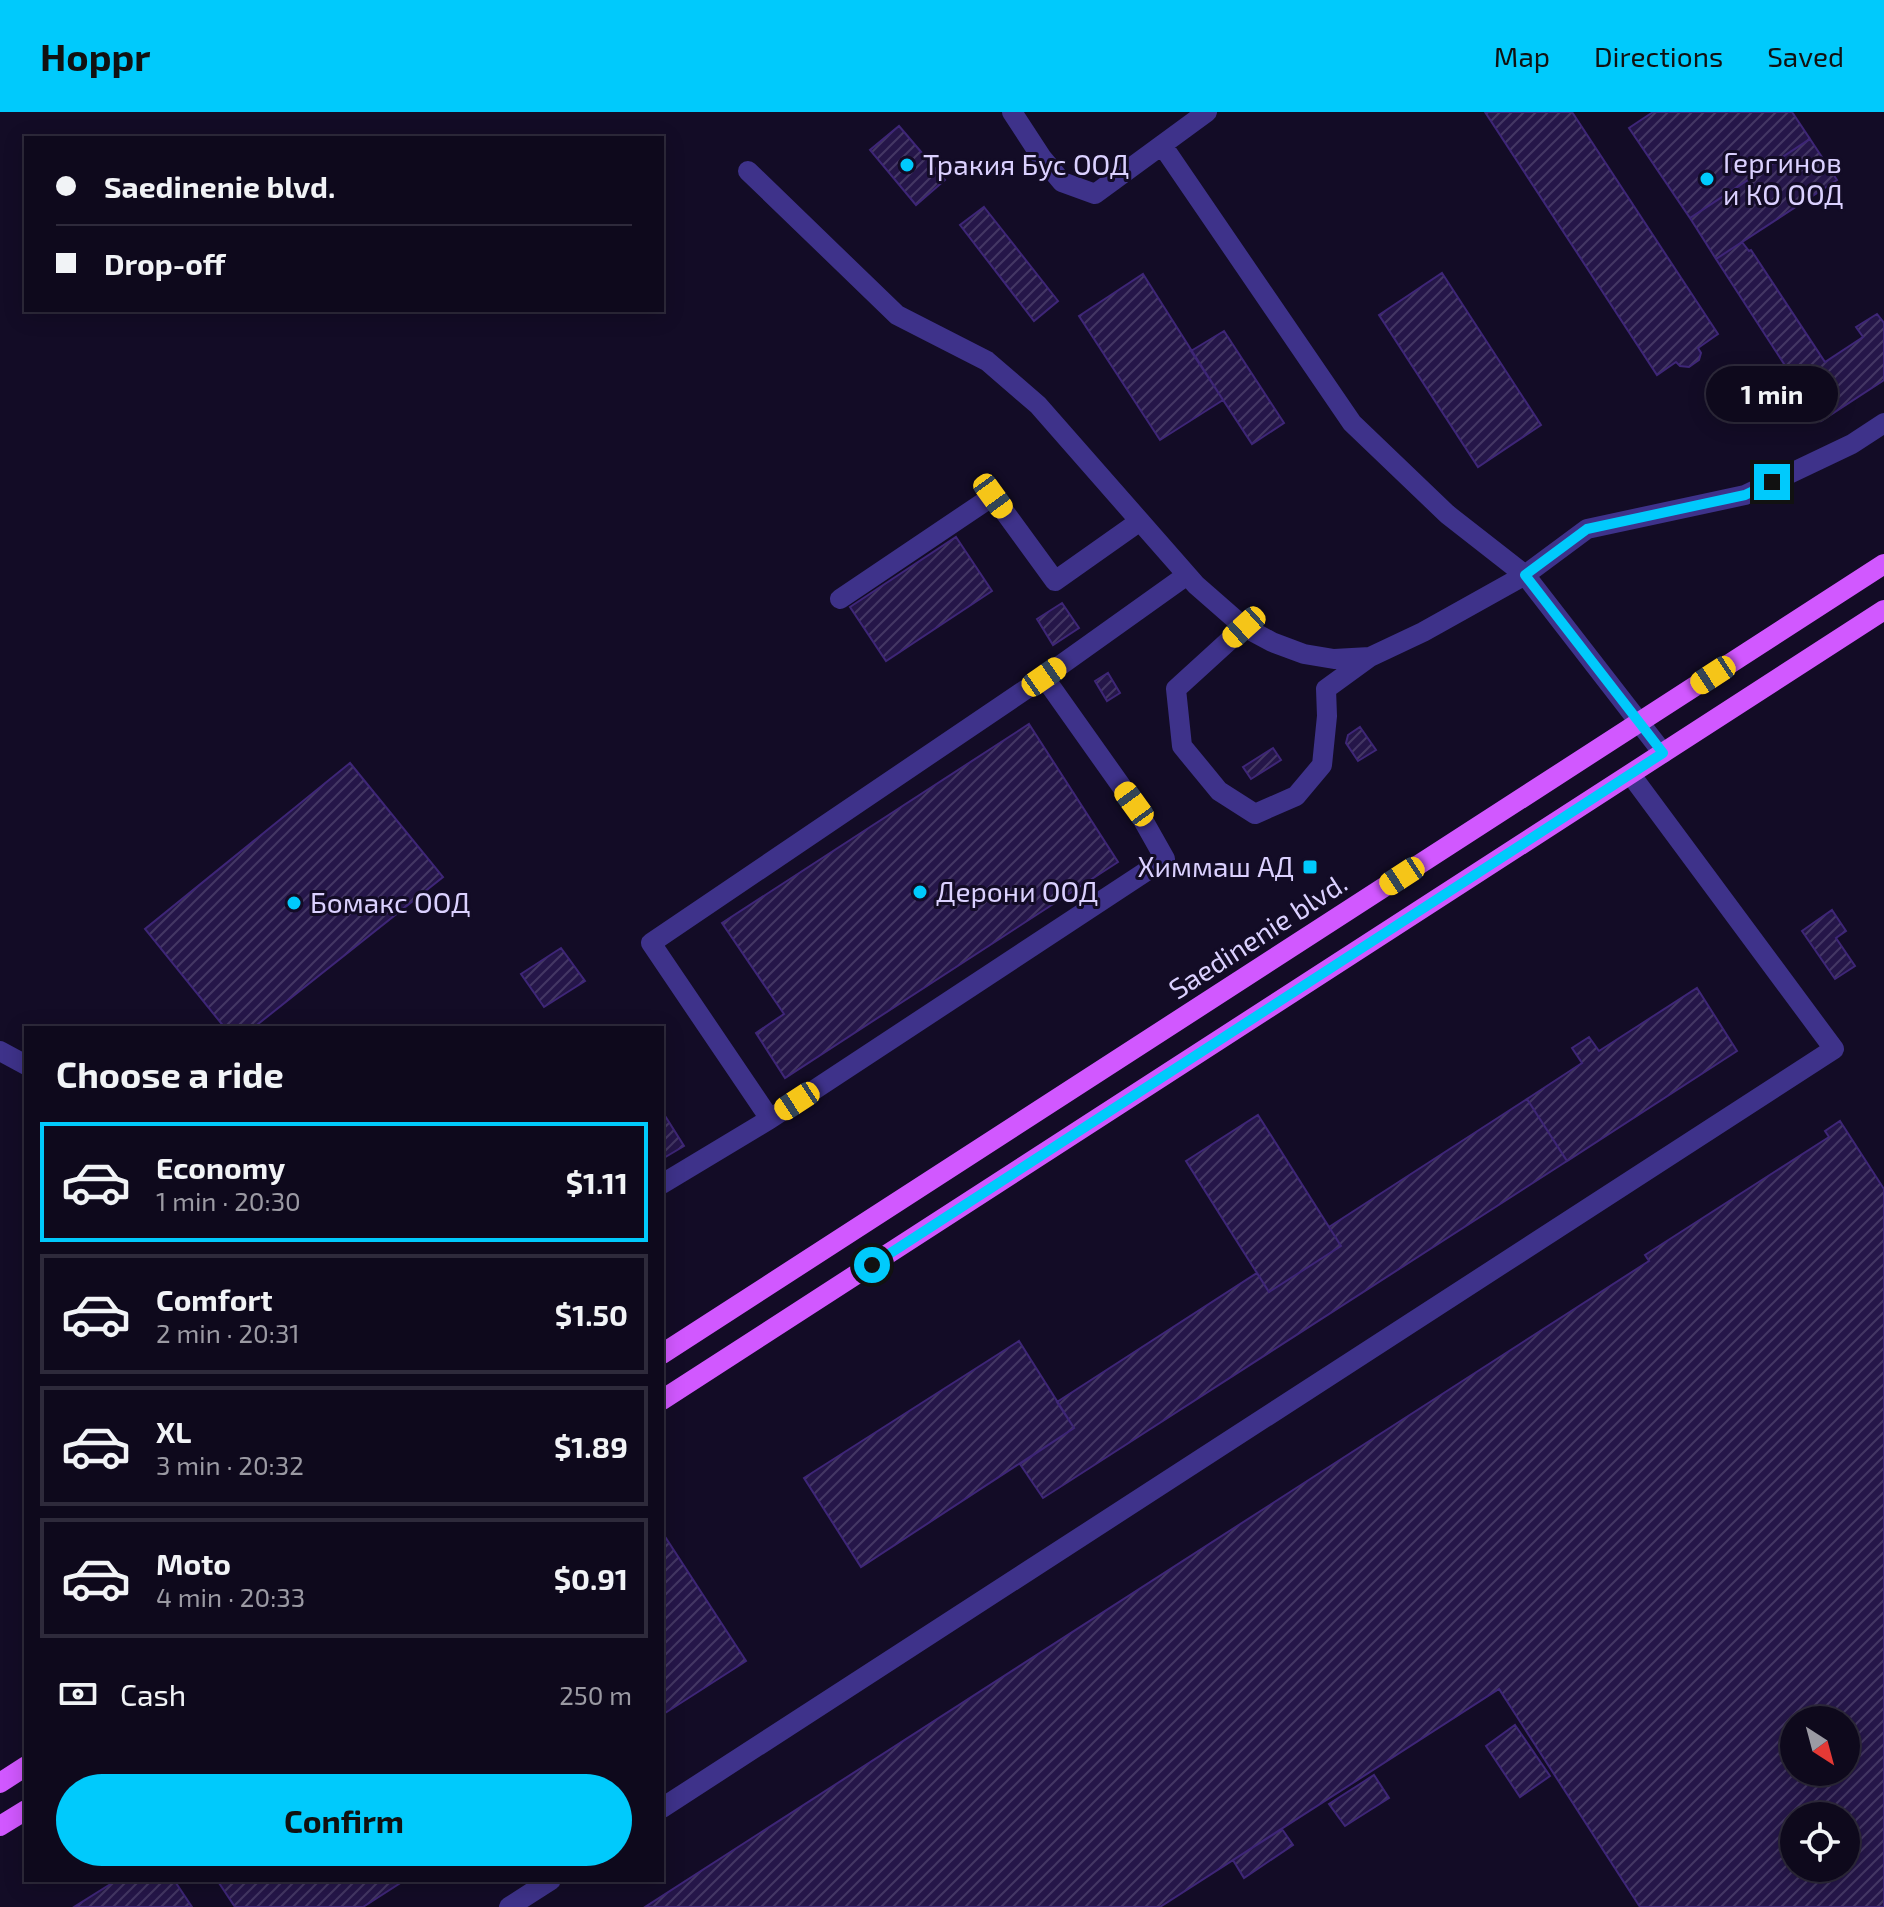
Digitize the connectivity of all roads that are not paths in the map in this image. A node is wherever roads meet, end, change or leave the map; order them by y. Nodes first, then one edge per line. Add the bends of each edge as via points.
1 (1012, 112) edge
2 (1207, 112) edge
3 (1162, 145) junction
4 (748, 171) dead end
5 (1884, 423) edge
6 (1140, 521) junction
7 (1884, 564) edge
8 (1187, 575) junction
9 (1525, 575) junction
10 (840, 599) dead end
11 (1884, 610) edge
12 (1244, 627) junction
13 (1370, 657) junction
14 (1044, 677) junction
15 (1640, 722) junction
16 (1663, 753) junction
17 (1631, 775) junction
18 (0, 1051) edge
19 (24, 1064) edge
20 (770, 1119) junction
21 (664, 1183) edge
22 (664, 1353) edge
23 (664, 1399) edge
24 (24, 1767) edge
25 (0, 1783) edge
26 (664, 1807) edge
27 (24, 1811) edge
28 (0, 1826) edge
29 (548, 1882) edge
30 (509, 1907) edge

1 - 3 lane via 1062,182 1095,194
2 - 3 lane
3 - 9 lane via 1352,423 1447,514
4 - 6 lane via 897,315 987,361 1038,405
5 - 9 lane via 1745,495 1587,529
6 - 8 lane
6 - 10 lane via 1055,581 993,496
7 - 15 main road, Saedinenie blvd.
8 - 12 lane
8 - 14 lane
9 - 13 lane
9 - 15 lane
11 - 16 main road
12 - 13 lane via 1304,654
12 - 13 lane via 1176,689 1182,746 1219,791 1255,814 1296,796 1322,765 1326,689
14 - 20 lane via 651,943
14 - 20 lane via 1134,804 1165,859
15 - 16 lane
15 - 22 main road, Saedinenie blvd.
16 - 17 main road
17 - 23 main road
17 - 26 lane via 1834,1049
18 - 19 lane
20 - 21 lane
24 - 25 main road
27 - 28 main road
29 - 30 lane

